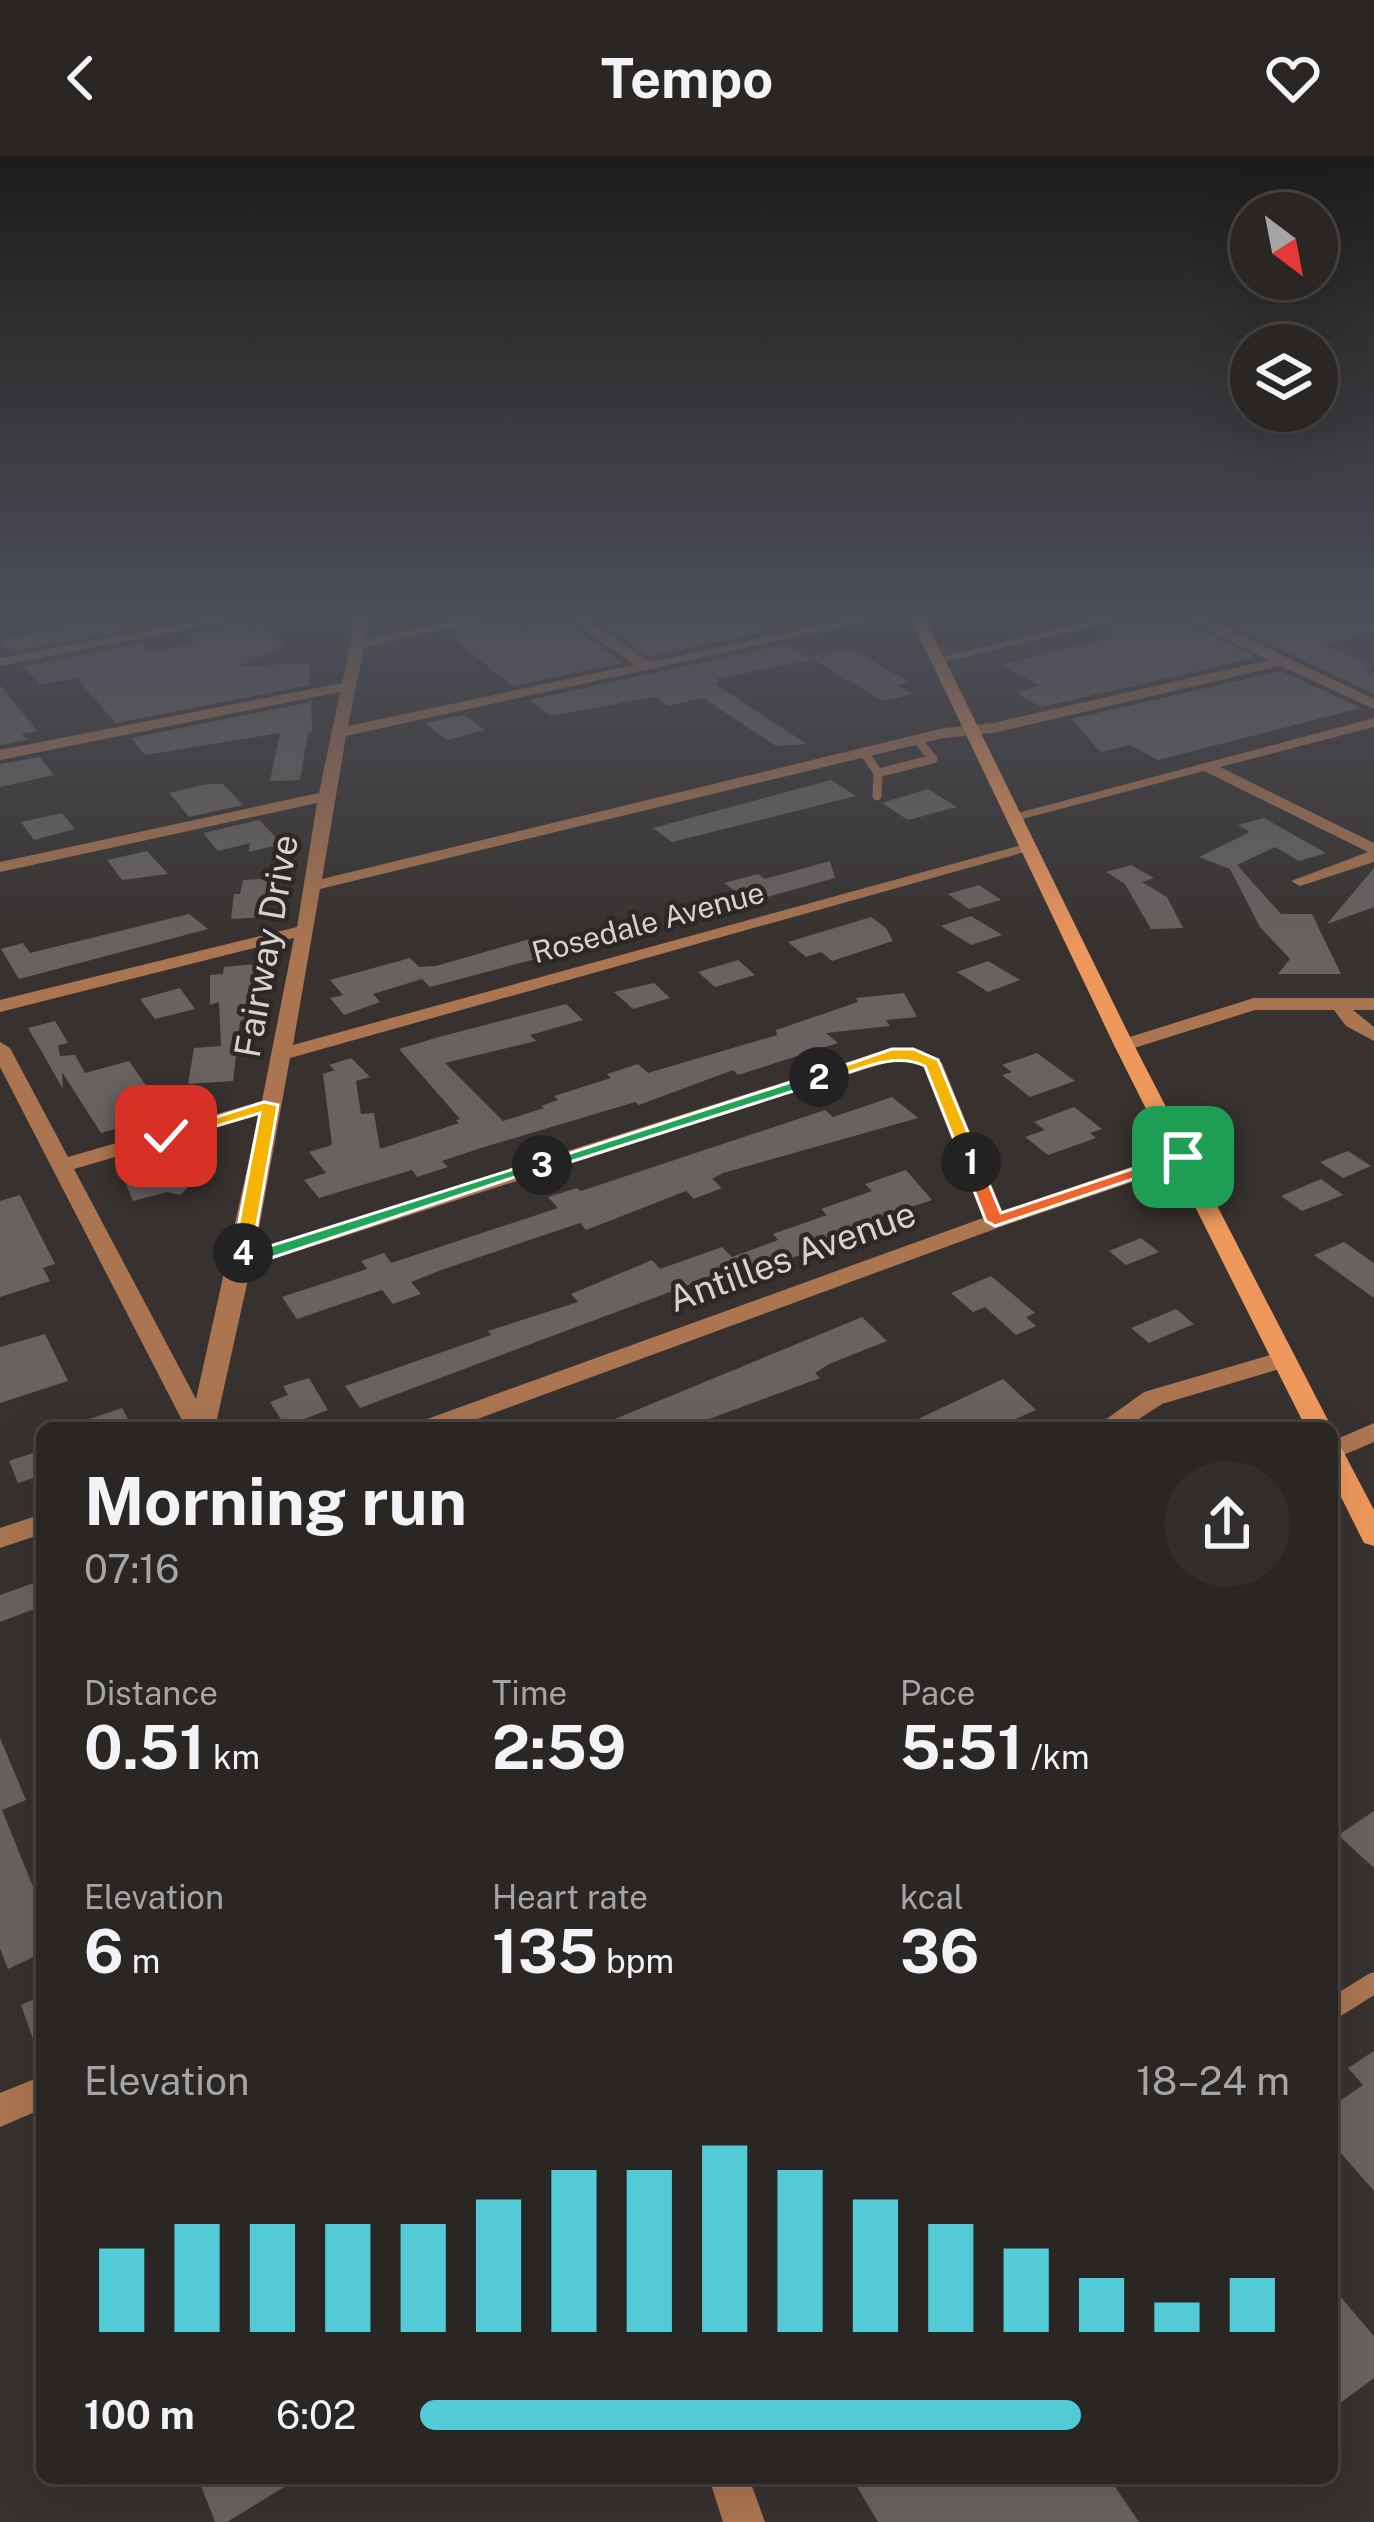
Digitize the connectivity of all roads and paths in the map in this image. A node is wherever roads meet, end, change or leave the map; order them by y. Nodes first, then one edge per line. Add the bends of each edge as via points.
1 (140, 727) edge
2 (344, 727) edge
3 (364, 727) edge
4 (986, 727) edge
5 (1354, 727) edge
6 (974, 730) junction
7 (343, 732) junction
8 (917, 739) junction
9 (864, 752) junction
10 (0, 755) edge
11 (1208, 767) junction
12 (878, 772) junction
13 (326, 796) junction
14 (878, 796) dead end
15 (1015, 816) junction
16 (1031, 848) junction
17 (1374, 853) edge
18 (0, 867) edge
19 (1300, 881) dead end
20 (313, 886) junction
21 (305, 930) junction
22 (1374, 1004) edge
23 (0, 1006) edge
24 (1342, 1008) junction
25 (1374, 1035) edge
26 (1124, 1045) junction
27 (0, 1048) edge
28 (281, 1054) junction
29 (270, 1105) junction
30 (1183, 1157) junction
31 (61, 1166) junction
32 (995, 1221) junction
33 (241, 1262) junction
34 (1283, 1359) junction
35 (197, 1422) edge
36 (201, 1422) edge
37 (444, 1422) edge
38 (1116, 1422) edge
39 (1316, 1422) edge
40 (1374, 1432) edge
41 (1338, 1449) edge
42 (1338, 1464) edge
43 (36, 1527) edge
44 (1374, 1536) edge
45 (0, 1538) edge
46 (1374, 1982) edge
47 (1338, 2005) edge
48 (36, 2095) edge
49 (0, 2110) edge
50 (731, 2484) edge
51 (744, 2522) edge

1 - 10 street
2 - 7 street, Fairway Drive
3 - 7 street
4 - 6 street
5 - 11 street
6 - 8 street
6 - 15 street
7 - 13 street, Fairway Drive
8 - 9 street
8 - 12 lane via 932,759
9 - 12 lane
9 - 20 street
11 - 15 street
11 - 17 street
12 - 14 lane
13 - 18 street
13 - 20 street, Fairway Drive
15 - 16 street
16 - 26 street
16 - 28 street, Rosedale Avenue
17 - 19 street
20 - 21 street, Fairway Drive
21 - 23 street
21 - 28 street, Fairway Drive
22 - 24 street
24 - 25 street
24 - 26 street via 1254,1004
26 - 30 street
27 - 31 street
28 - 29 street, Fairway Drive
29 - 31 street
29 - 33 street, Fairway Drive
30 - 32 street, Antilles Avenue
30 - 34 street
31 - 35 street
32 - 33 street via 932,1063 892,1054
32 - 37 street, Antilles Avenue
33 - 36 street, Fairway Drive
34 - 38 street via 1153,1398
34 - 39 street
40 - 41 street
42 - 44 street
43 - 45 street
46 - 47 lane
48 - 49 street
50 - 51 street

